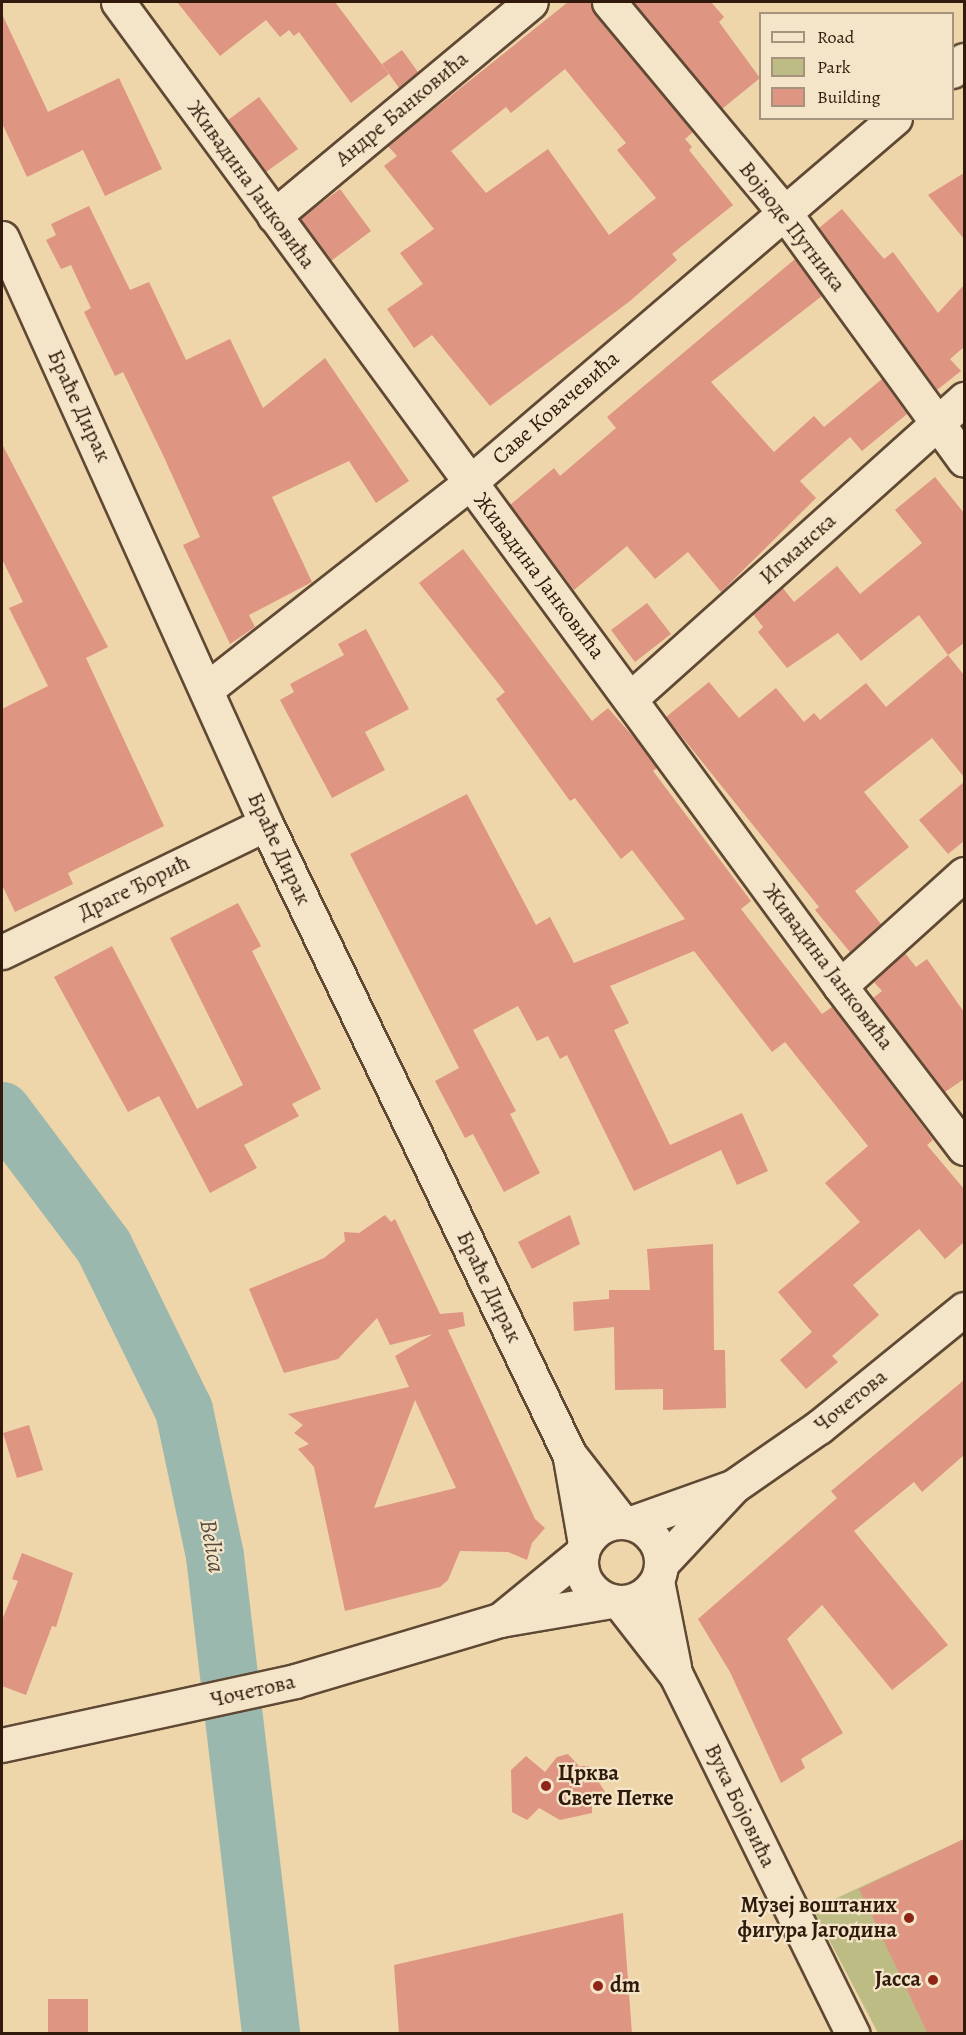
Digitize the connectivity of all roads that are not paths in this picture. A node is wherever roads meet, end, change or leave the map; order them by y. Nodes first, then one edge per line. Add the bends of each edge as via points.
1 (118, 2) edge
2 (531, 2) edge
3 (609, 2) edge
4 (893, 120) edge
5 (784, 212) junction
6 (274, 216) junction
7 (2, 238) edge
8 (964, 399) edge
9 (939, 423) junction
10 (964, 460) edge
11 (469, 483) junction
12 (208, 688) junction
13 (631, 698) junction
14 (266, 824) junction
15 (964, 874) edge
16 (2, 952) edge
17 (840, 986) junction
18 (964, 1148) edge
19 (964, 1309) edge
20 (569, 1454) junction
21 (734, 1486) junction
22 (627, 1522) junction
23 (583, 1548) junction
24 (660, 1572) junction
25 (616, 1602) junction
26 (500, 1620) junction
27 (676, 1675) junction
28 (2, 1746) edge
29 (853, 2034) edge

1 - 6 street, Живадина Јанковића
2 - 6 street, Андре Банковића
3 - 5 street, Војводе Путника
4 - 5 street, Саве Ковачевића
5 - 9 street, Војводе Путника
5 - 11 street, Саве Ковачевића
6 - 11 street, Живадина Јанковића
7 - 12 street, Браће Дирак
8 - 9 street, Игманска
9 - 10 street, Војводе Путника
9 - 13 street, Игманска
11 - 12 street, Саве Ковачевића
11 - 13 street, Живадина Јанковића
12 - 14 street, Браће Дирак
13 - 17 street, Живадина Јанковића
14 - 16 street, Драге Ђорић
14 - 20 street, Браће Дирак
15 - 17 street
17 - 18 street, Живадина Јанковића
19 - 21 street, Чочетова via 819,1427
20 - 22 street, Браће Дирак
20 - 23 street, Браће Дирак
21 - 22 street, Чочетова
21 - 24 street, Чочетова
22 - 23 street, Чочетова via 604,1525
22 - 24 street via 654,1538
23 - 25 street via 586,1583
23 - 26 street, Чочетова
24 - 25 street, Чочетова via 646,1594
24 - 27 street, Вука Бојовића
25 - 26 street, Чочетова
25 - 27 street, Вука Бојовића
26 - 28 street, Чочетова via 296,1681
27 - 29 street, Вука Бојовића

